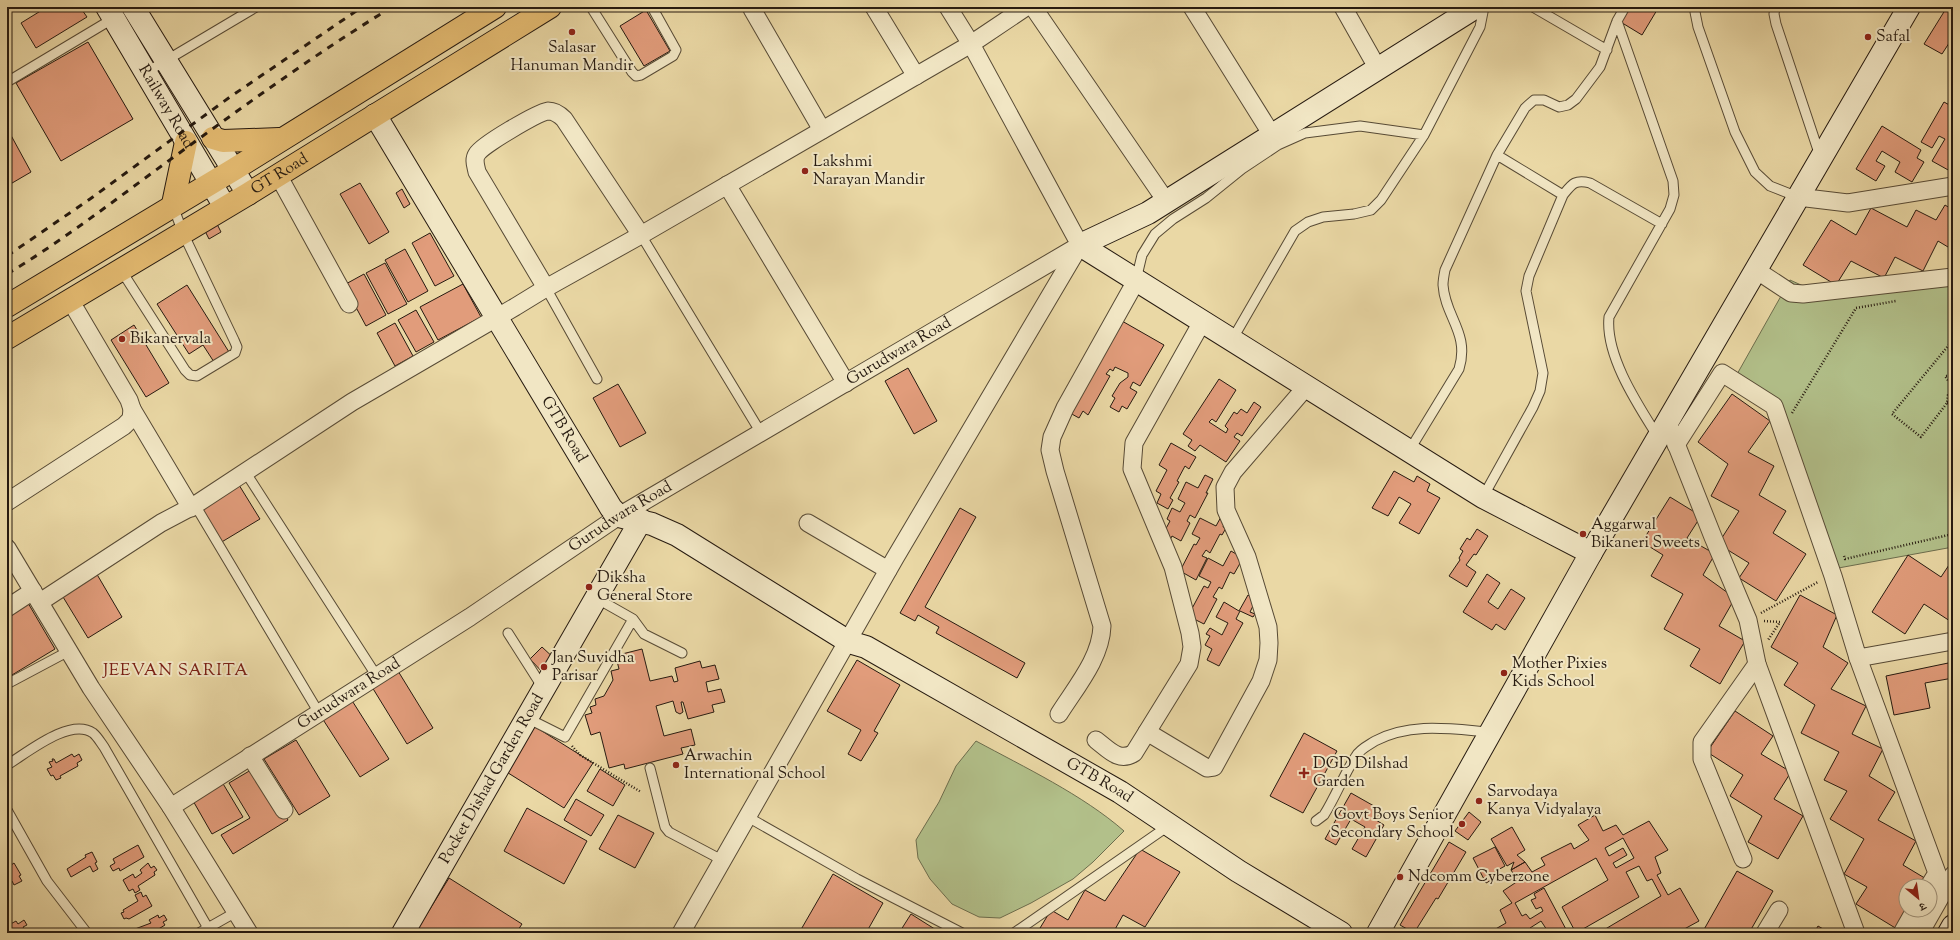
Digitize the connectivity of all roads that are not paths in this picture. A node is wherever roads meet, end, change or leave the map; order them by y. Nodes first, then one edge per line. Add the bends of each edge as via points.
1 (133, 7) edge
2 (256, 7) edge
3 (494, 7) edge
4 (550, 7) edge
5 (590, 7) edge
6 (652, 7) edge
7 (874, 7) edge
8 (948, 7) edge
9 (1026, 7) edge
10 (1033, 7) edge
11 (1192, 7) edge
12 (1343, 7) edge
13 (1476, 7) edge
14 (1484, 7) edge
15 (1533, 7) edge
16 (1625, 7) edge
17 (1695, 7) edge
18 (1775, 7) edge
19 (1909, 7) edge
20 (752, 9) dead end
21 (111, 13) edge
22 (1617, 21) junction
23 (971, 44) junction
24 (1606, 50) junction
25 (165, 61) junction
26 (1378, 69) junction
27 (145, 73) junction
28 (916, 76) junction
29 (7, 82) edge
30 (375, 115) junction
31 (822, 130) junction
32 (1272, 135) junction
33 (1424, 135) junction
34 (213, 138) junction
35 (281, 139) junction
36 (186, 142) junction
37 (1497, 155) junction
38 (1821, 158) junction
39 (233, 170) junction
40 (278, 175) junction
41 (211, 183) junction
42 (727, 185) junction
43 (1953, 186) edge
44 (248, 194) junction
45 (1563, 195) junction
46 (1798, 197) junction
47 (1166, 201) junction
48 (173, 204) junction
49 (225, 207) junction
50 (1662, 224) junction
51 (182, 233) junction
52 (641, 235) junction
53 (1080, 245) junction
54 (121, 270) junction
55 (1756, 270) junction
56 (1953, 277) edge
57 (1136, 281) junction
58 (546, 288) junction
59 (70, 300) junction
60 (349, 304) dead end
61 (7, 306) edge
62 (496, 319) junction
63 (1202, 322) junction
64 (7, 338) edge
65 (1232, 340) junction
66 (597, 379) dead end
67 (846, 383) junction
68 (1306, 387) junction
69 (132, 409) junction
70 (761, 433) junction
71 (1667, 434) junction
72 (1409, 451) junction
73 (246, 473) junction
74 (1483, 497) junction
75 (7, 502) edge
76 (193, 506) junction
77 (619, 516) junction
78 (641, 520) junction
79 (808, 523) dead end
80 (7, 548) edge
81 (1591, 553) junction
82 (888, 570) junction
83 (37, 596) junction
84 (596, 598) junction
85 (7, 608) edge
86 (633, 619) junction
87 (508, 633) dead end
88 (1953, 641) edge
89 (849, 642) junction
90 (69, 651) junction
91 (682, 653) dead end
92 (1858, 658) junction
93 (1757, 662) junction
94 (376, 675) junction
95 (7, 684) edge
96 (544, 689) junction
97 (319, 713) junction
98 (1059, 714) dead end
99 (527, 718) junction
100 (1147, 732) junction
101 (1490, 732) junction
102 (1096, 740) dead end
103 (250, 756) junction
104 (7, 765) edge
105 (650, 768) dead end
106 (171, 807) junction
107 (7, 810) edge
108 (284, 810) dead end
109 (746, 816) junction
110 (1316, 821) dead end
111 (1164, 827) junction
112 (1742, 859) dead end
113 (722, 860) junction
114 (1953, 875) edge
115 (1934, 878) edge
116 (1779, 910) dead end
117 (236, 912) junction
118 (1910, 918) edge
119 (1953, 926) edge
120 (208, 928) junction
121 (87, 933) edge
122 (199, 933) edge
123 (249, 933) edge
124 (403, 933) edge
125 (681, 933) edge
126 (962, 933) edge
127 (1014, 933) edge
128 (1312, 933) edge
129 (1341, 933) edge
130 (1378, 933) edge
131 (1765, 933) edge
132 (1856, 933) edge
133 (1902, 933) edge
134 (1920, 933) edge
135 (1949, 933) edge

1 - 25 street, Railway Road
2 - 25 lane
3 - 35 highway, GT Road
4 - 30 highway, GT Road
5 - 6 lane via 636,76 673,56 676,50
7 - 28 street
8 - 23 street
9 - 23 street
10 - 47 street
11 - 32 street
12 - 26 street
13 - 26 street
14 - 33 lane via 1480,27
15 - 24 lane
16 - 22 lane
17 - 46 lane via 1698,27 1744,154 1755,172 1770,186
18 - 38 lane via 1776,24
19 - 38 street
20 - 31 street
21 - 27 street, Railway Road
21 - 29 lane
22 - 24 lane
22 - 50 lane via 1673,180 1674,196
23 - 28 street
23 - 53 street
24 - 37 lane via 1600,67 1576,99 1568,105 1559,107 1544,100 1534,100 1525,108
25 - 27 lane
25 - 34 street, Railway Road
26 - 32 street
27 - 36 street, Railway Road
28 - 31 street
30 - 40 highway, GT Road
30 - 62 street, GTB Road
31 - 42 street
32 - 47 street
33 - 57 lane via 1360,126 1305,133 1278,145 1155,234 1142,255
33 - 65 lane via 1381,200 1371,210 1322,217 1308,222 1296,232
34 - 35 highway via 223,141
34 - 39 street, Railway Road
35 - 39 highway, GT Road
36 - 41 street, Railway Road
36 - 48 highway
37 - 45 lane
37 - 72 lane via 1445,270 1445,297 1462,343 1463,357 1459,370
38 - 46 street
39 - 41 highway, GT Road
39 - 44 street, Railway Road
40 - 44 highway, GT Road
40 - 60 street
41 - 48 highway, GT Road
41 - 49 street, Railway Road
42 - 52 street
42 - 67 street
43 - 46 street via 1848,203
44 - 49 highway, GT Road
45 - 50 lane via 1580,181 1590,183
45 - 74 lane via 1529,276 1526,291 1543,373 1540,391
46 - 55 street
47 - 53 street via 1148,213
48 - 51 lane
48 - 61 highway, GT Road
49 - 51 highway, GT Road
50 - 71 lane via 1609,317 1608,327 1610,342 1635,400
51 - 54 highway, GT Road
51 - 54 lane via 237,347 235,353 197,376 190,375
52 - 58 street
52 - 58 street via 564,119 549,111 538,114 483,147 474,162 477,172
52 - 70 lane
53 - 57 street
53 - 67 street, Gurudwara Road
53 - 82 street
54 - 59 highway, GT Road
55 - 56 street via 1791,292 1804,294
55 - 71 street
57 - 63 street
57 - 98 street via 1065,408 1052,437 1050,450 1055,470 1102,626 1102,640 1096,654
58 - 62 street
58 - 66 lane
59 - 64 highway, GT Road
59 - 69 street
62 - 73 street via 352,402
62 - 77 street, GTB Road via 611,508
63 - 65 street
63 - 100 street via 1134,443 1132,455 1132,469 1174,567 1192,647 1189,664
65 - 68 street
67 - 70 street, Gurudwara Road
68 - 72 street
68 - 100 street via 1233,472 1225,487 1226,510 1247,557 1268,627 1268,660 1261,681 1214,767 1207,768
69 - 75 street via 131,419 124,426
69 - 76 street
70 - 77 street, Gurudwara Road
71 - 81 street
71 - 92 street via 1722,373 1774,406 1833,576
71 - 93 street via 1748,620
72 - 74 street
73 - 76 street
73 - 94 lane
74 - 81 street
76 - 83 street
76 - 97 lane
77 - 78 street, GTB Road
77 - 94 street, Gurudwara Road via 470,617
78 - 84 street, Pocket Dishad Garden Road
78 - 89 street, GTB Road via 677,535
79 - 82 street
80 - 83 street
81 - 101 street
82 - 89 street
83 - 85 street
83 - 90 street
84 - 86 lane
84 - 96 street, Pocket Dishad Garden Road
86 - 91 lane via 644,634
86 - 99 lane via 565,737
87 - 96 lane
88 - 92 street
89 - 109 street
89 - 111 street, GTB Road via 859,656 1117,797
90 - 95 lane
90 - 106 street
92 - 115 street via 1937,873
93 - 112 street via 1702,742 1702,758
93 - 132 street
94 - 97 street, Gurudwara Road
96 - 99 street, Pocket Dishad Garden Road
97 - 103 street, Gurudwara Road
99 - 124 street, Pocket Dishad Garden Road
100 - 102 street via 1134,753 1128,757 1119,757
101 - 110 lane via 1418,729 1381,738 1356,755 1324,815
101 - 130 street
103 - 106 street, Gurudwara Road
103 - 108 street
104 - 120 lane via 61,732 74,728 93,733 104,747
105 - 113 lane via 665,827 669,832
106 - 117 street
107 - 121 lane via 47,881
109 - 113 street
109 - 126 lane via 857,879
111 - 127 lane
111 - 128 street, GTB Road via 1234,884
111 - 129 street, GTB Road
113 - 125 street
114 - 134 street
116 - 131 street
117 - 120 lane
117 - 123 street
118 - 133 street
119 - 135 street
120 - 122 lane

